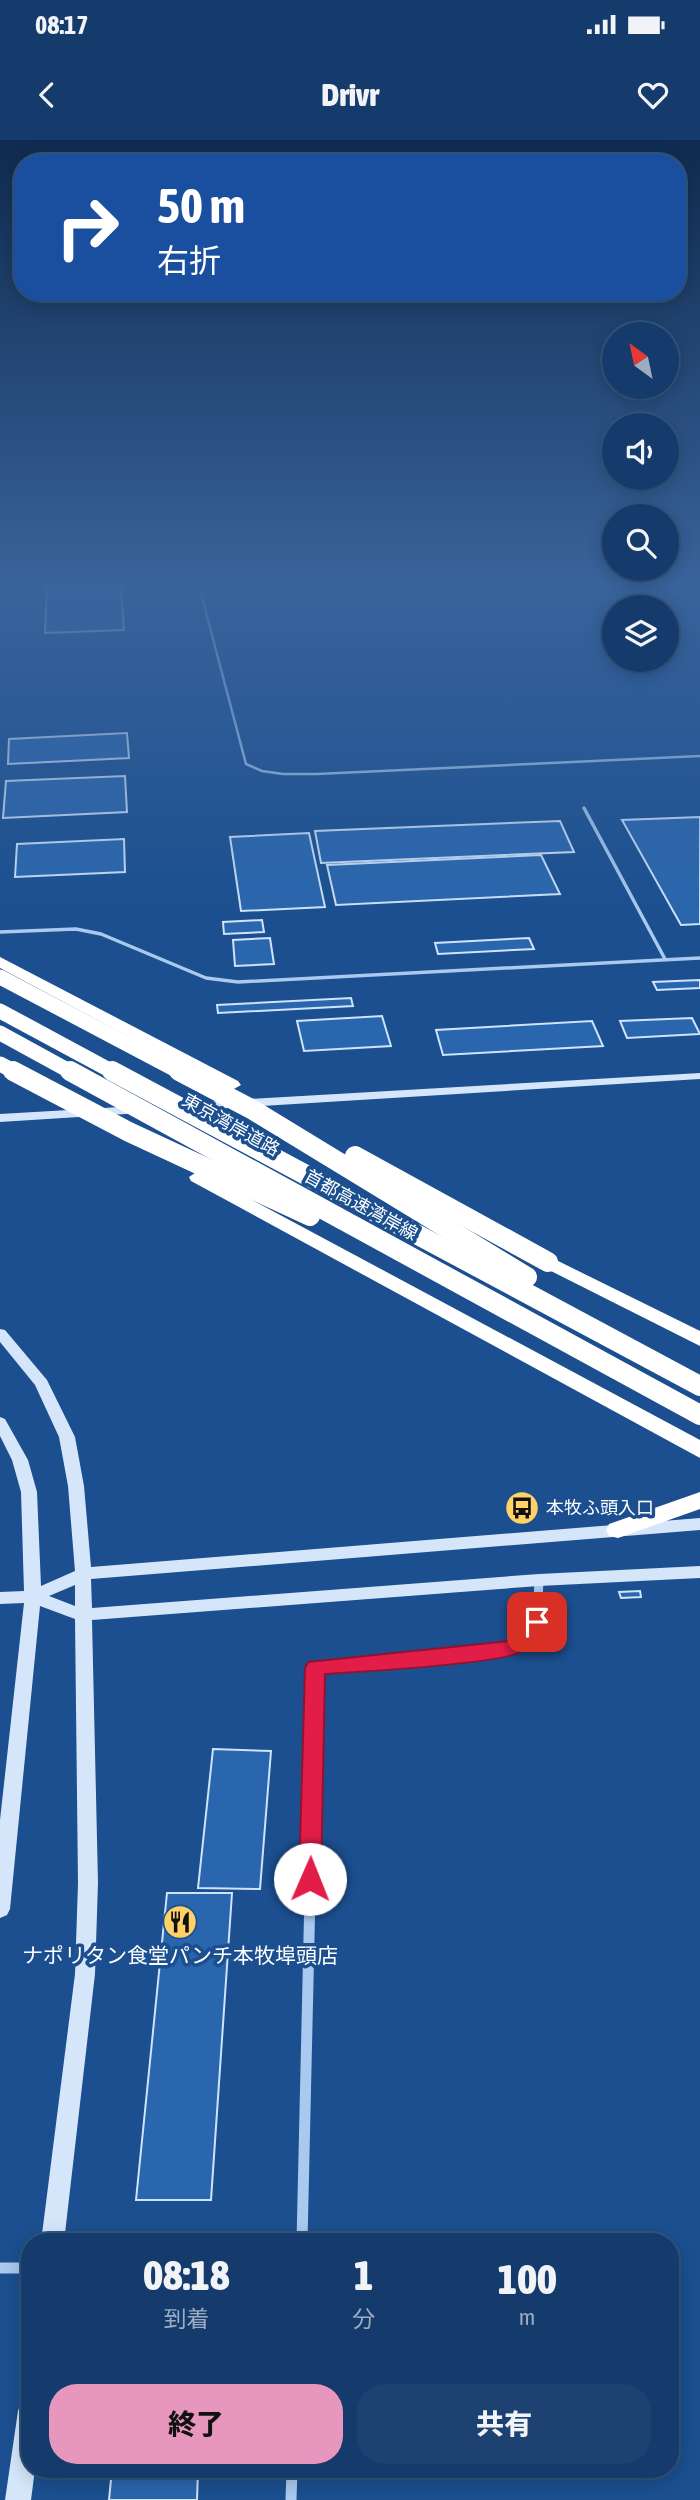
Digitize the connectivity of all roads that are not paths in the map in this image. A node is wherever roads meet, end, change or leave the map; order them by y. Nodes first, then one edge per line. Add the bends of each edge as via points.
1 (228, 696) edge
2 (700, 755) edge
3 (584, 808) dead end
4 (0, 932) edge
5 (700, 958) edge
6 (665, 960) junction
7 (0, 962) edge
8 (0, 977) edge
9 (0, 984) edge
10 (0, 1002) edge
11 (0, 1011) edge
12 (0, 1024) edge
13 (0, 1033) edge
14 (0, 1052) edge
15 (0, 1064) edge
16 (700, 1076) edge
17 (0, 1079) edge
18 (232, 1085) junction
19 (0, 1118) edge
20 (198, 1177) junction
21 (490, 1299) junction
22 (574, 1306) junction
23 (0, 1332) edge
24 (700, 1339) edge
25 (700, 1374) edge
26 (700, 1386) edge
27 (700, 1404) edge
28 (700, 1415) edge
29 (0, 1422) edge
30 (700, 1450) edge
31 (700, 1500) edge
32 (700, 1524) edge
33 (618, 1530) junction
34 (700, 1572) edge
35 (83, 1574) junction
36 (539, 1580) junction
37 (33, 1597) junction
38 (0, 1598) edge
39 (82, 1615) junction
40 (0, 1909) edge
41 (53, 2233) edge
42 (302, 2233) edge
43 (0, 2268) edge
44 (21, 2268) edge
45 (21, 2478) edge
46 (292, 2478) edge
47 (18, 2500) edge
48 (291, 2500) edge

1 - 2 lane via 246,764 262,771 317,774
3 - 6 lane
4 - 6 lane via 76,929 101,934 206,978 238,982
5 - 6 lane
7 - 18 highway
8 - 22 highway, bridge via 253,1110
9 - 18 highway, bridge
10 - 22 highway, 首都高速湾岸線, bridge
11 - 26 highway, 東京湾岸道路, bridge
12 - 27 highway, 東京湾岸道路
13 - 21 highway, 首都高速湾岸線, bridge
14 - 20 highway, bridge
15 - 21 highway, bridge via 130,1132
16 - 19 street
17 - 20 highway
18 - 24 highway, bridge via 548,1262
20 - 30 highway
21 - 28 highway, 首都高速湾岸線, bridge
22 - 25 highway, 首都高速湾岸線
23 - 35 street via 42,1383 67,1437
29 - 37 street via 20,1460 29,1492
31 - 33 highway
32 - 33 street
33 - 35 street
34 - 36 street
35 - 37 street
35 - 39 street
36 - 39 street
36 - 42 street via 537,1622 515,1647 315,1668
37 - 38 street
37 - 39 street
37 - 40 street
39 - 41 street via 85,1974
43 - 44 street
45 - 47 street
46 - 48 street

